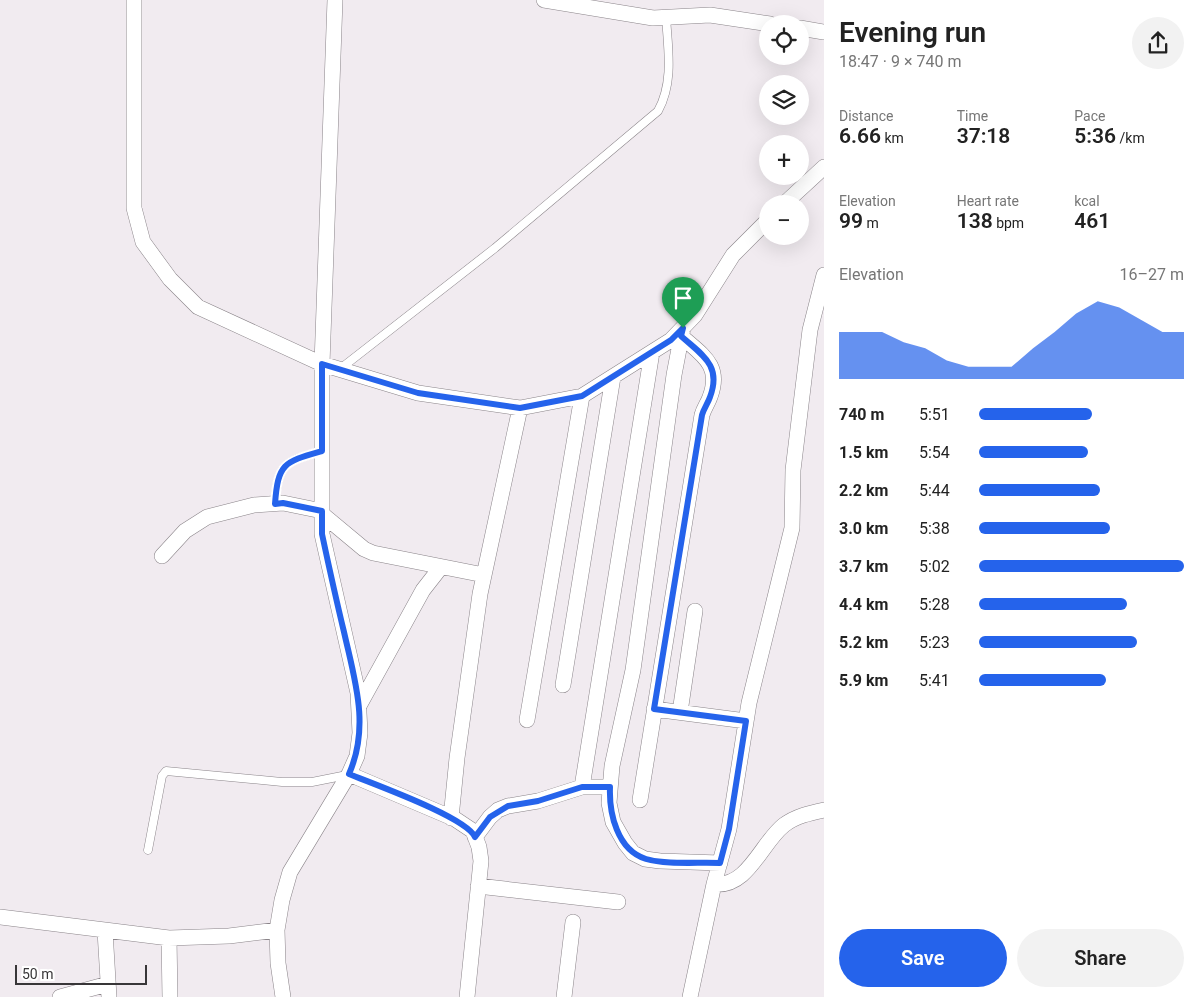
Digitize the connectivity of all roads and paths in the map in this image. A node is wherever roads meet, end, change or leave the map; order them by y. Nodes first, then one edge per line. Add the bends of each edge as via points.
1 (134, 0) edge
2 (335, 0) edge
3 (544, 0) edge
4 (608, 5) edge
5 (710, 8) edge
6 (666, 17) junction
7 (759, 21) edge
8 (809, 30) edge
9 (824, 32) edge
10 (824, 166) edge
11 (793, 195) edge
12 (759, 229) edge
13 (824, 275) edge
14 (682, 332) junction
15 (652, 352) junction
16 (322, 364) junction
17 (340, 369) junction
18 (613, 376) junction
19 (582, 396) junction
20 (520, 408) junction
21 (322, 451) junction
22 (275, 504) junction
23 (322, 513) junction
24 (162, 556) dead end
25 (441, 567) junction
26 (484, 575) junction
27 (695, 611) dead end
28 (563, 685) dead end
29 (359, 706) junction
30 (654, 709) junction
31 (680, 712) junction
32 (527, 720) dead end
33 (746, 721) junction
34 (349, 774) junction
35 (582, 787) junction
36 (610, 787) junction
37 (640, 800) dead end
38 (824, 810) edge
39 (451, 818) junction
40 (475, 837) junction
41 (148, 850) dead end
42 (720, 863) junction
43 (714, 884) junction
44 (478, 886) junction
45 (618, 902) dead end
46 (0, 917) edge
47 (573, 922) dead end
48 (277, 930) junction
49 (105, 931) junction
50 (169, 938) junction
51 (109, 990) edge
52 (86, 994) edge
53 (60, 997) edge
54 (170, 997) edge
55 (283, 997) edge
56 (467, 997) edge
57 (564, 997) edge
58 (690, 997) edge

1 - 16 street via 134,208 143,242 170,279 198,307
2 - 16 street
3 - 4 street
4 - 6 street via 654,18
5 - 6 street
5 - 7 street
6 - 17 lane via 669,74 665,98 658,111 495,248
8 - 9 street
10 - 11 street
12 - 14 street via 734,255
13 - 33 street via 810,330 793,470 792,528
14 - 15 street
14 - 30 street via 710,362 714,379 702,415
14 - 36 street via 633,670
15 - 18 street
15 - 35 street
16 - 17 street
16 - 21 street
17 - 20 street via 418,393
18 - 19 street
18 - 28 street
19 - 20 street
19 - 32 street
20 - 26 street
21 - 22 lane via 284,465 277,483
21 - 23 street
22 - 23 street
22 - 24 street via 254,505 207,518 185,532
23 - 25 street via 364,550
23 - 29 street via 322,534
25 - 26 street
25 - 29 street via 423,590
26 - 39 street
27 - 31 street
29 - 34 street via 357,756
30 - 31 street
30 - 37 street
31 - 33 street
33 - 42 street via 729,829
34 - 39 street
34 - 41 lane via 312,782 282,782 166,770 162,776
34 - 48 street via 290,872
35 - 36 street
35 - 40 street via 498,810
36 - 42 street via 613,822 633,853 660,861
38 - 43 street via 785,824 740,877 723,885
39 - 40 street via 473,832
40 - 44 street via 481,861
42 - 43 street
43 - 58 street
44 - 45 street
44 - 56 street
46 - 49 street
47 - 57 street
48 - 50 street
48 - 55 street
49 - 50 street
49 - 51 street
50 - 54 street
51 - 52 street
52 - 53 street

